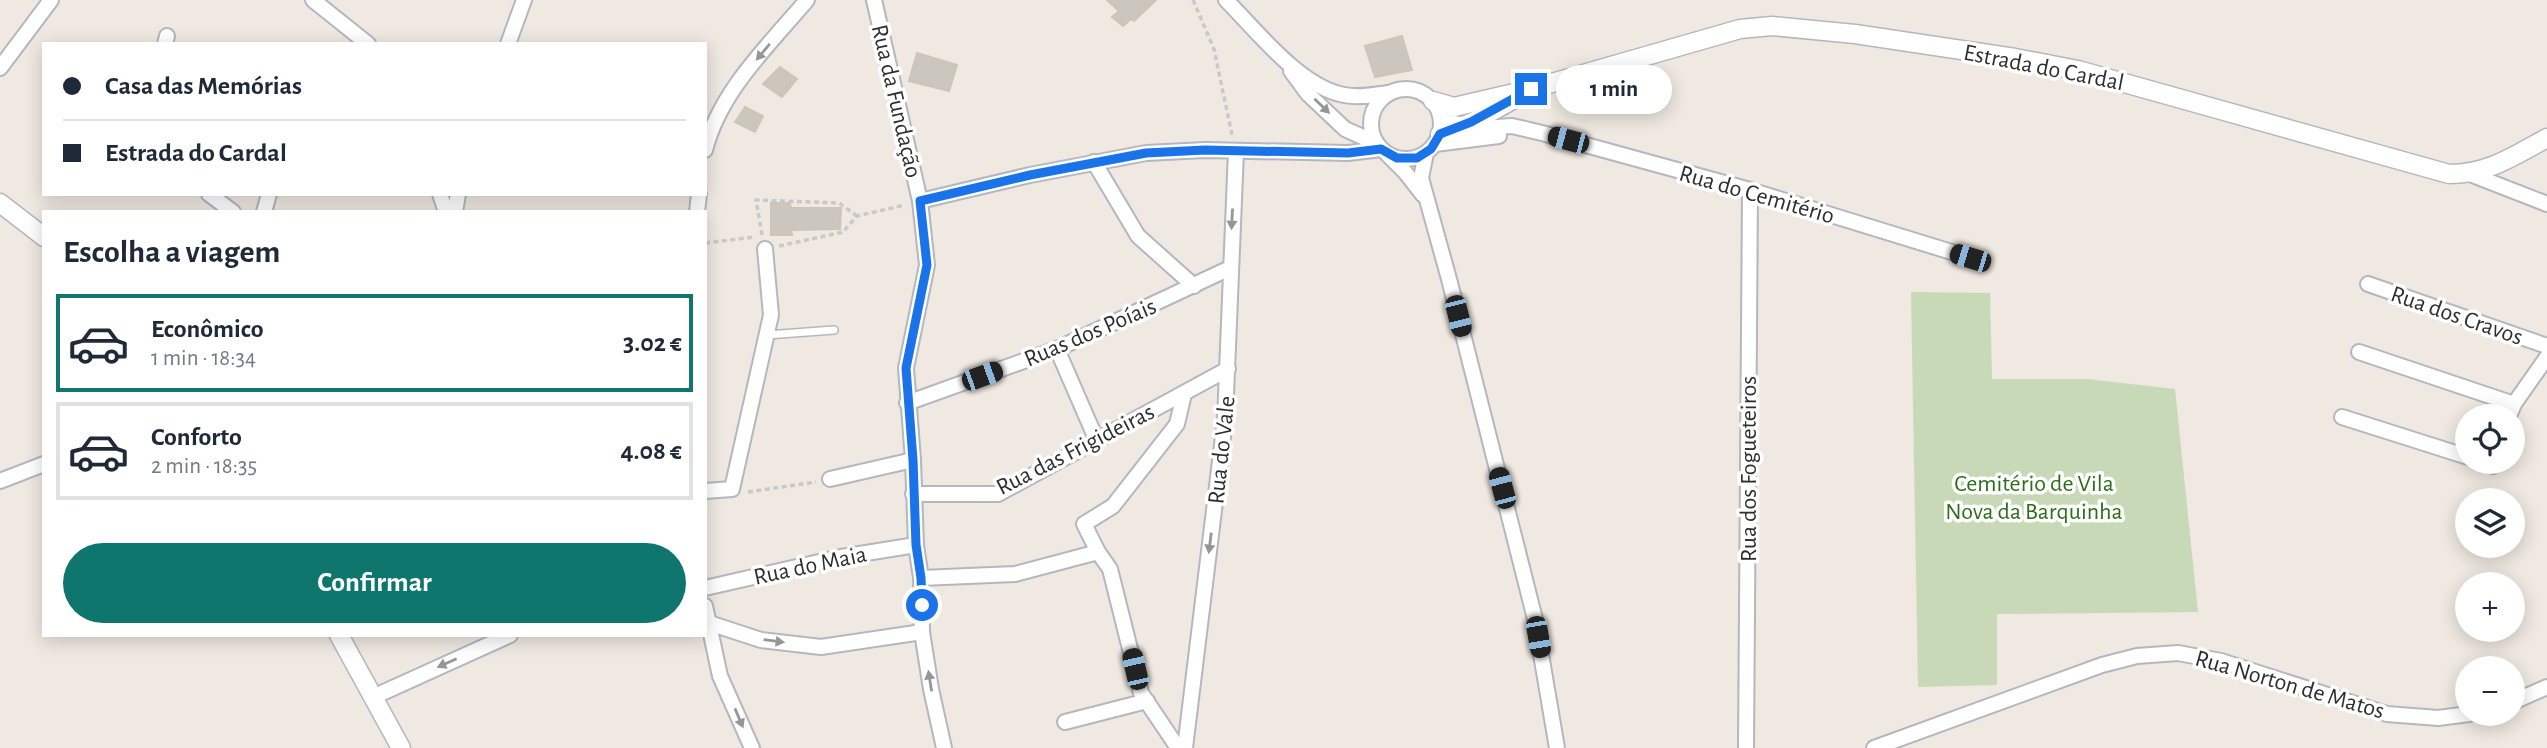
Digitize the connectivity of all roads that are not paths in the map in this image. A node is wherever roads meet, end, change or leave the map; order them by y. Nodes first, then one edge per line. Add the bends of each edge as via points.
1 (51, 0) edge
2 (313, 0) edge
3 (524, 0) edge
4 (807, 0) edge
5 (874, 0) edge
6 (1226, 0) edge
7 (364, 42) edge
8 (509, 42) edge
9 (0, 43) edge
10 (11, 53) junction
11 (1279, 56) junction
12 (0, 68) edge
13 (1531, 89) junction
14 (1388, 93) junction
15 (1433, 100) junction
16 (1463, 126) junction
17 (1345, 129) junction
18 (1542, 132) junction
19 (1436, 138) junction
20 (2547, 138) edge
21 (707, 142) edge
22 (1381, 149) junction
23 (1236, 151) junction
24 (1307, 153) junction
25 (1094, 162) junction
26 (2470, 174) junction
27 (1750, 190) junction
28 (212, 196) edge
29 (1426, 200) junction
30 (920, 201) junction
31 (0, 203) edge
32 (2547, 204) edge
33 (230, 210) edge
34 (42, 235) edge
35 (765, 249) road end
36 (1970, 258) dead end
37 (1230, 268) junction
38 (2368, 284) dead end
39 (1194, 286) junction
40 (834, 330) dead end
41 (767, 335) junction
42 (2547, 346) edge
43 (1057, 349) junction
44 (2359, 352) dead end
45 (2547, 356) edge
46 (1228, 369) junction
47 (1184, 394) junction
48 (907, 403) junction
49 (2496, 404) edge
50 (2516, 404) edge
51 (2342, 416) dead end
52 (1097, 440) junction
53 (2455, 453) edge
54 (913, 460) junction
55 (42, 465) edge
56 (830, 479) road end
57 (0, 481) edge
58 (707, 491) edge
59 (913, 494) junction
60 (916, 545) junction
61 (1098, 552) junction
62 (921, 578) junction
63 (707, 588) edge
64 (707, 614) edge
65 (709, 623) junction
66 (922, 632) junction
67 (340, 637) edge
68 (506, 637) edge
69 (2547, 687) edge
70 (373, 696) junction
71 (2525, 697) edge
72 (1147, 701) junction
73 (2455, 716) edge
74 (1065, 722) dead end
75 (401, 748) edge
76 (752, 748) edge
77 (944, 748) edge
78 (1178, 748) edge
79 (1185, 748) edge
80 (1557, 748) edge
81 (1746, 748) edge
82 (1874, 748) edge

1 - 10 street
2 - 7 street
3 - 8 street
4 -> 21 street via 722,106
5 - 30 street, Rua da Fundação
6 - 11 street
9 - 10 street
10 - 12 street
11 - 14 street via 1304,76 1341,95
11 -> 17 street
13 - 15 street, Estrada do Cardal via 1454,107
13 - 16 street, Estrada do Cardal
13 - 26 street, Estrada do Cardal via 1740,29 1800,27 2078,70 2449,174
14 - 15 street via 1412,89
14 - 22 street via 1370,121
15 - 19 street via 1439,110
16 - 18 street, Rua do Cemitério via 1512,126
16 - 19 street, Estrada do Cardal
17 - 22 street
17 - 24 street via 1336,144
18 - 19 street, Rua do Cemitério
18 - 27 street, Rua do Cemitério
19 - 22 street via 1407,159
19 - 29 street via 1421,178
20 - 26 street, Estrada do Cardal
22 - 24 street
22 - 29 street
23 - 24 street
23 - 25 street via 1146,153
23 -> 37 street, Rua do Vale
25 - 30 street
25 - 39 street via 1138,236
26 - 32 street
27 - 36 street, Rua do Cemitério
27 - 81 street, Rua dos Fogueteiros
28 - 33 street
29 - 80 street via 1535,619
30 - 48 street, Rua da Fundação via 927,265 906,368
31 - 34 street
35 - 41 street via 771,316
37 - 39 street, Ruas dos Poíais
37 - 46 street, Rua do Vale
38 - 42 street, Rua dos Cravos
39 - 43 street, Ruas dos Poíais
40 - 41 lane
41 - 58 street via 732,489
43 - 48 street, Ruas dos Poíais
43 - 52 street
44 - 49 street
45 - 50 street
46 - 47 street, Rua das Frigideiras
46 -> 79 street, Rua do Vale via 1226,420
47 - 52 street, Rua das Frigideiras
47 - 61 street via 1177,424 1113,506 1084,524
48 - 54 street, Rua da Fundação
51 - 53 street
52 - 59 street, Rua das Frigideiras via 998,494
54 - 56 street
54 - 59 street, Rua da Fundação
55 - 57 street
59 - 60 street, Rua da Fundação
60 - 62 street, Rua da Fundação
60 - 63 street, Rua do Maia
61 - 62 street via 1015,574
61 - 72 street via 1110,569 1141,693
62 - 66 street, Rua da Fundação
64 - 65 street
65 -> 66 street via 761,639 821,647
65 -> 76 street via 720,676
77 -> 66 street, Rua da Fundação
67 - 70 street
68 -> 70 street
69 - 71 street
70 - 75 street
72 - 74 street
72 - 78 street
73 - 82 street, Rua Norton de Matos via 2387,714 2221,661 2178,653 2102,665

